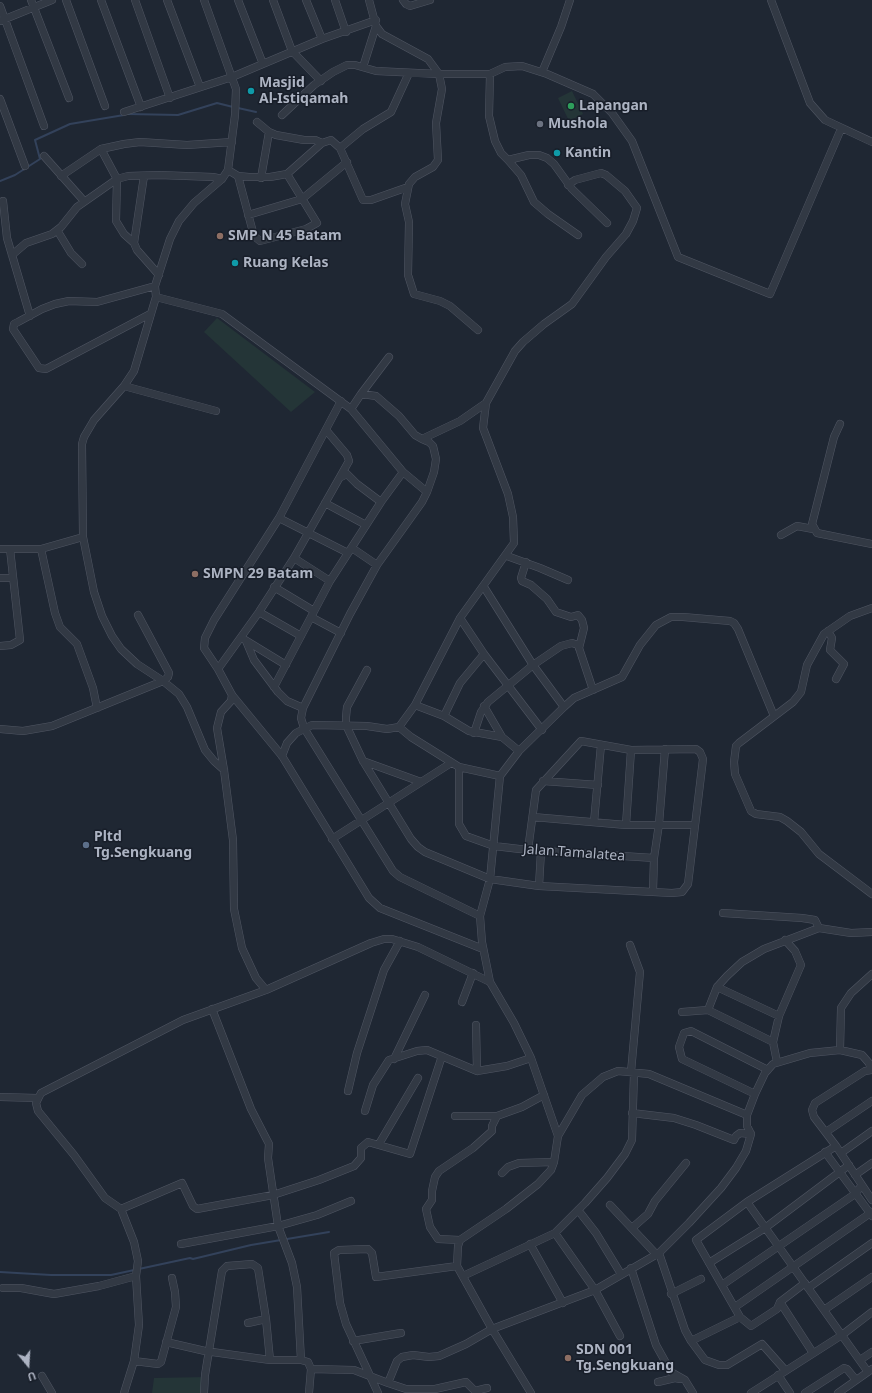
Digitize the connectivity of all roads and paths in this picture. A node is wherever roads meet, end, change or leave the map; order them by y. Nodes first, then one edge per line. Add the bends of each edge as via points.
1 (52, 0) edge
2 (66, 0) edge
3 (101, 0) edge
4 (135, 0) edge
5 (167, 0) edge
6 (204, 0) edge
7 (238, 0) edge
8 (273, 0) edge
9 (306, 0) edge
10 (335, 0) edge
11 (369, 0) edge
12 (403, 0) edge
13 (430, 0) edge
14 (570, 0) edge
15 (771, 0) edge
16 (32, 4) edge
17 (0, 6) edge
18 (2, 19) edge
19 (376, 23) junction
20 (346, 32) junction
21 (322, 39) junction
22 (292, 51) junction
23 (263, 64) junction
24 (363, 67) junction
25 (542, 72) junction
26 (409, 73) junction
27 (439, 74) junction
28 (490, 74) junction
29 (232, 76) junction
30 (321, 81) junction
31 (200, 87) junction
32 (69, 98) dead end
33 (170, 98) junction
34 (0, 99) edge
35 (105, 106) dead end
36 (142, 107) junction
37 (124, 112) dead end
38 (282, 115) dead end
39 (257, 122) dead end
40 (44, 126) dead end
41 (841, 129) junction
42 (269, 132) junction
43 (232, 142) junction
44 (872, 142) edge
45 (322, 143) junction
46 (340, 148) junction
47 (101, 149) junction
48 (44, 156) dead end
49 (508, 160) junction
50 (347, 162) junction
51 (25, 166) dead end
52 (228, 170) junction
53 (287, 174) junction
54 (61, 176) junction
55 (144, 176) junction
56 (238, 176) junction
57 (261, 178) junction
58 (222, 179) junction
59 (117, 180) junction
60 (568, 185) junction
61 (408, 187) junction
62 (302, 199) junction
63 (3, 201) dead end
64 (84, 201) junction
65 (248, 215) junction
66 (607, 223) dead end
67 (57, 230) junction
68 (578, 235) dead end
69 (134, 243) junction
70 (12, 255) junction
71 (82, 264) dead end
72 (159, 275) junction
73 (155, 286) junction
74 (156, 297) junction
75 (150, 314) junction
76 (30, 316) junction
77 (478, 330) dead end
78 (389, 357) dead end
79 (124, 386) junction
80 (362, 394) junction
81 (341, 401) junction
82 (486, 403) junction
83 (351, 409) junction
84 (216, 411) dead end
85 (840, 424) dead end
86 (326, 430) junction
87 (422, 439) junction
88 (403, 472) junction
89 (342, 477) junction
90 (427, 492) junction
91 (381, 502) junction
92 (325, 503) junction
93 (279, 518) junction
94 (366, 525) junction
95 (813, 528) junction
96 (308, 532) junction
97 (781, 535) dead end
98 (83, 537) junction
99 (872, 544) edge
100 (0, 549) edge
101 (10, 549) junction
102 (41, 549) junction
103 (350, 550) junction
104 (507, 556) junction
105 (294, 558) junction
106 (526, 562) junction
107 (377, 565) junction
108 (0, 578) edge
109 (13, 578) junction
110 (568, 580) dead end
111 (330, 581) junction
112 (274, 587) junction
113 (484, 587) junction
114 (872, 608) edge
115 (259, 612) junction
116 (313, 614) junction
117 (138, 616) dead end
118 (460, 618) junction
119 (828, 631) junction
120 (341, 633) junction
121 (301, 636) junction
122 (243, 639) junction
123 (0, 646) edge
124 (579, 648) junction
125 (484, 654) junction
126 (286, 664) junction
127 (533, 665) junction
128 (218, 668) junction
129 (367, 670) dead end
130 (836, 679) dead end
131 (163, 681) junction
132 (508, 686) junction
133 (274, 687) junction
134 (593, 690) junction
135 (232, 695) junction
136 (415, 705) junction
137 (484, 706) junction
138 (564, 707) junction
139 (97, 708) junction
140 (303, 708) junction
141 (444, 716) junction
142 (774, 716) junction
143 (346, 725) junction
144 (399, 727) junction
145 (304, 728) junction
146 (0, 729) edge
147 (542, 730) junction
148 (474, 733) junction
149 (502, 737) junction
150 (601, 745) junction
151 (664, 749) junction
152 (631, 750) junction
153 (519, 751) junction
154 (282, 756) junction
155 (363, 761) junction
156 (451, 763) junction
157 (459, 768) junction
158 (224, 770) junction
159 (500, 776) junction
160 (543, 781) junction
161 (420, 782) junction
162 (598, 785) junction
163 (390, 803) junction
164 (533, 817) junction
165 (362, 821) junction
166 (594, 822) junction
167 (659, 824) junction
168 (626, 825) junction
169 (694, 825) junction
170 (332, 839) junction
171 (494, 846) junction
172 (528, 850) junction
173 (541, 851) junction
174 (654, 858) junction
175 (490, 879) junction
176 (540, 886) junction
177 (653, 891) junction
178 (872, 894) edge
179 (723, 912) dead end
180 (480, 916) junction
181 (819, 928) junction
182 (872, 932) edge
183 (785, 940) junction
184 (400, 941) junction
185 (630, 945) dead end
186 (484, 950) junction
187 (473, 973) junction
188 (872, 974) edge
189 (490, 982) junction
190 (717, 987) junction
191 (266, 990) junction
192 (424, 994) dead end
193 (462, 1002) dead end
194 (212, 1009) junction
195 (708, 1010) junction
196 (682, 1012) dead end
197 (779, 1016) junction
198 (476, 1025) dead end
199 (773, 1042) junction
200 (840, 1050) junction
201 (442, 1056) junction
202 (531, 1058) junction
203 (394, 1059) junction
204 (777, 1062) junction
205 (768, 1070) junction
206 (872, 1070) edge
207 (476, 1071) junction
208 (633, 1073) junction
209 (418, 1078) dead end
210 (348, 1091) dead end
211 (755, 1094) junction
212 (0, 1096) edge
213 (544, 1096) junction
214 (37, 1098) junction
215 (872, 1101) edge
216 (365, 1111) dead end
217 (632, 1113) junction
218 (747, 1115) junction
219 (456, 1116) dead end
220 (497, 1116) junction
221 (872, 1131) edge
222 (826, 1132) junction
223 (751, 1134) junction
224 (558, 1136) junction
225 (379, 1144) junction
226 (836, 1146) junction
227 (825, 1152) junction
228 (841, 1153) junction
229 (554, 1162) junction
230 (686, 1163) dead end
231 (872, 1163) edge
232 (849, 1165) junction
233 (502, 1173) dead end
234 (840, 1173) junction
235 (855, 1175) junction
236 (862, 1185) junction
237 (854, 1194) junction
238 (273, 1195) junction
239 (871, 1195) edge
240 (351, 1202) dead end
241 (747, 1202) junction
242 (610, 1205) dead end
243 (121, 1209) junction
244 (578, 1210) junction
245 (871, 1214) edge
246 (278, 1226) junction
247 (632, 1228) junction
248 (765, 1228) junction
249 (555, 1232) junction
250 (460, 1240) junction
251 (872, 1243) edge
252 (181, 1244) dead end
253 (530, 1244) junction
254 (778, 1247) junction
255 (657, 1253) junction
256 (709, 1263) junction
257 (457, 1266) junction
258 (793, 1267) junction
259 (631, 1268) junction
260 (136, 1274) junction
261 (621, 1274) junction
262 (463, 1276) junction
263 (872, 1277) edge
264 (172, 1278) dead end
265 (701, 1279) dead end
266 (722, 1285) junction
267 (806, 1286) junction
268 (3, 1288) dead end
269 (596, 1290) junction
270 (671, 1294) junction
271 (780, 1302) junction
272 (563, 1303) junction
273 (735, 1307) junction
274 (824, 1310) junction
275 (872, 1312) edge
276 (740, 1317) junction
277 (266, 1319) junction
278 (248, 1323) dead end
279 (492, 1329) junction
280 (400, 1333) dead end
281 (842, 1335) junction
282 (620, 1336) dead end
283 (353, 1341) junction
284 (691, 1341) junction
285 (166, 1342) junction
286 (210, 1351) junction
287 (872, 1352) edge
288 (813, 1353) junction
289 (270, 1360) junction
290 (300, 1360) junction
291 (860, 1360) junction
292 (134, 1361) junction
293 (311, 1369) junction
294 (785, 1370) junction
295 (870, 1371) edge
296 (778, 1375) junction
297 (42, 1376) dead end
298 (369, 1377) junction
299 (684, 1380) junction
300 (856, 1380) junction
301 (658, 1382) dead end
302 (388, 1383) junction
303 (487, 1388) dead end
304 (808, 1392) edge
305 (52, 1393) edge
306 (124, 1393) edge
307 (204, 1393) edge
308 (309, 1393) edge
309 (378, 1393) edge
310 (531, 1393) edge
311 (693, 1393) edge
312 (751, 1393) edge
313 (790, 1393) edge
314 (838, 1393) edge

1 - 16 street
2 - 35 street
3 - 36 street
4 - 33 street
5 - 31 street
6 - 29 street
7 - 23 street
8 - 22 street
9 - 21 street
10 - 20 street
11 - 19 street
12 - 13 street via 410,6
14 - 25 street
15 - 41 street via 810,103 825,120
16 - 18 street
16 - 32 street
17 - 18 street
18 - 40 street
19 - 20 street
19 - 24 street
19 - 27 street via 382,34 428,59
20 - 21 street
21 - 22 street
22 - 23 street
22 - 30 street
23 - 29 street
24 - 26 street via 376,71
24 - 30 street via 347,65
25 - 28 street via 522,66 505,67
25 - 41 street via 593,94 612,113 632,141 678,257 770,294
26 - 27 street
26 - 46 street via 391,112 363,129
27 - 28 street
27 - 61 street via 442,89 436,123 438,160
28 - 49 street via 490,123 498,147
29 - 31 street
29 - 43 street via 236,89
30 - 38 street via 299,97
31 - 33 street
33 - 36 street
34 - 51 street
36 - 37 street
39 - 42 street
41 - 44 street
42 - 45 street
42 - 57 street
43 - 47 street via 187,145 140,142
43 - 52 street
45 - 46 street via 334,141
45 - 53 street
46 - 50 street
47 - 54 street
47 - 59 street
48 - 54 street
49 - 60 street via 539,155 554,164
49 - 68 street via 521,175 534,202
50 - 61 street via 363,200 371,200
50 - 62 street
52 - 56 street
52 - 58 street
53 - 57 street
53 - 62 street
54 - 64 street
55 - 58 street
55 - 59 street via 128,176
55 - 69 street
56 - 57 street
56 - 65 street
58 - 72 street via 194,203 179,221 170,239
59 - 64 street
59 - 69 street via 116,222
60 - 66 street
60 - 82 street via 575,180 601,173 606,175 625,191 637,208 633,221 626,234 572,304 544,324 515,351
61 - 77 street via 405,204 409,222 408,275 414,294 450,306
62 - 65 street
62 - 65 street via 317,224 306,229 257,240
63 - 70 street via 4,225
64 - 67 street
67 - 70 street via 26,242
67 - 71 street via 71,254
69 - 72 street
70 - 76 street
72 - 73 street
73 - 74 street
73 - 76 street via 97,302 68,301 55,304
74 - 75 street
74 - 81 street via 222,314
75 - 76 street via 42,370 13,329 14,324
75 - 79 street via 138,362
78 - 80 street
79 - 84 street
79 - 98 street via 94,420 82,444
80 - 83 street
80 - 87 street via 382,399 415,435
81 - 83 street
81 - 86 street
82 - 87 street via 460,421
82 - 104 street via 483,419 485,435 499,469 513,517 514,543
83 - 88 street
85 - 95 street via 834,437 812,520
86 - 89 street via 348,458
86 - 93 street
87 - 90 street via 433,446 436,459
88 - 90 street
88 - 91 street
89 - 91 street via 347,474
89 - 92 street
90 - 107 street
91 - 94 street
92 - 94 street
92 - 96 street
93 - 96 street
93 - 128 street via 205,638 206,650
94 - 103 street
95 - 97 street via 797,526
95 - 99 street via 817,532
96 - 103 street
96 - 105 street
98 - 102 street
98 - 131 street via 94,592 112,636 137,664
100 - 101 street
101 - 102 street
101 - 109 street
102 - 139 street via 55,613 60,627 77,644 93,688
103 - 107 street
103 - 111 street
104 - 106 street
104 - 113 street
105 - 111 street
105 - 112 street
106 - 110 street
106 - 124 street via 522,581 531,585 547,599 556,612 571,618 576,615 580,617 584,628
107 - 120 street
108 - 109 street
109 - 123 street via 20,640 11,645
111 - 116 street
112 - 115 street
112 - 116 street
113 - 118 street
113 - 127 street
114 - 119 street via 850,616
115 - 121 street
115 - 122 street
116 - 120 street
116 - 121 street
117 - 131 street via 169,673
118 - 125 street
118 - 136 street
119 - 130 street via 832,638 830,650 844,664
119 - 142 street via 807,665 801,692 793,702
120 - 140 street
121 - 126 street
122 - 126 street
122 - 128 street
122 - 133 street via 254,660
124 - 127 street via 574,643 561,646
124 - 134 street
125 - 132 street
125 - 141 street via 460,683
126 - 133 street
127 - 132 street
127 - 138 street
128 - 135 street
129 - 143 street via 347,707
131 - 139 street
131 - 158 street via 184,700 204,750
132 - 137 street
132 - 147 street
133 - 140 street via 287,701
134 - 138 street via 574,698
134 - 142 street via 622,677 640,645 656,625 664,620 684,616 730,621 738,629
135 - 154 street
135 - 158 street via 232,699 220,712 217,728
136 - 141 street
136 - 144 street
137 - 148 street
137 - 149 street
138 - 147 street
139 - 146 street via 38,730
140 - 145 street via 301,718
141 - 148 street
142 - 178 street via 736,746 735,774 748,806 756,814 775,816 787,821 801,832 819,854
143 - 144 street via 387,729
143 - 145 street
143 - 155 street
144 - 156 street
145 - 154 street via 287,743
145 - 165 street
147 - 153 street
148 - 149 street
149 - 153 street
150 - 152 street
150 - 160 street via 581,741
150 - 162 street
151 - 152 street
151 - 167 street
151 - 169 street via 696,748 702,755
152 - 168 street
153 - 159 street
154 - 170 street
155 - 161 street
155 - 163 street
156 - 157 street
156 - 161 street
157 - 159 street
157 - 171 street, Jalan.Tamalatea via 460,828 466,836
158 - 191 street via 233,840 234,909 237,929 251,969
159 - 171 street
160 - 162 street
160 - 164 street via 534,795
161 - 163 street
162 - 166 street
163 - 165 street
163 - 175 street via 418,847
164 - 166 street
164 - 172 street
165 - 170 street
165 - 180 street via 387,864 400,877
166 - 168 street
167 - 168 street
167 - 169 street
167 - 174 street
169 - 177 street via 686,888 682,892 672,893
170 - 186 street via 369,898 380,908
171 - 172 street, Jalan.Tamalatea
171 - 175 street
172 - 173 street, Jalan.Tamalatea
173 - 174 street, Jalan.Tamalatea
173 - 176 street
174 - 177 street
175 - 176 street
175 - 180 street
176 - 177 street
179 - 181 street via 815,920
180 - 186 street
181 - 182 street via 851,933
181 - 183 street
183 - 190 street via 742,962
183 - 197 street via 795,951 802,966
184 - 187 street
184 - 191 street via 384,939 371,943
184 - 210 street via 384,970 357,1053
185 - 208 street via 640,972
186 - 189 street
187 - 189 street
187 - 193 street
188 - 200 street via 851,993 841,1008
189 - 202 street
190 - 195 street
190 - 197 street
191 - 194 street
192 - 203 street
194 - 214 street via 184,1020 51,1086
194 - 238 street via 250,1109 269,1144 268,1158
195 - 196 street
195 - 199 street
197 - 199 street
198 - 207 street
199 - 204 street
200 - 204 street via 810,1053
200 - 206 street via 862,1055 870,1063
201 - 203 street via 427,1050
201 - 207 street
201 - 225 street via 410,1154
202 - 207 street via 507,1066
202 - 213 street
203 - 216 street via 387,1063 373,1085
204 - 205 street
205 - 211 street
205 - 211 street via 691,1031 684,1033 679,1047 682,1059
206 - 222 street via 865,1071 815,1103 812,1110 814,1117
208 - 217 street
208 - 218 street via 660,1078
208 - 224 street via 612,1073 593,1085 582,1095
209 - 225 street
211 - 218 street
212 - 214 street
213 - 220 street
213 - 224 street
214 - 243 street via 40,1113 74,1154 105,1198
215 - 222 street
217 - 223 street via 674,1118 734,1140 740,1133
217 - 244 street via 632,1140 625,1154
218 - 223 street via 747,1126
219 - 220 street
220 - 250 street via 492,1131 473,1148 439,1171 435,1177 432,1200 426,1209 430,1227 438,1239
221 - 228 street
222 - 226 street
223 - 255 street via 739,1162 721,1188 689,1224
224 - 229 street
225 - 238 street via 368,1142 361,1148 361,1158 354,1166
226 - 227 street
226 - 228 street
227 - 234 street
227 - 241 street
228 - 232 street
229 - 233 street via 519,1163 508,1167
229 - 250 street via 551,1170 538,1184
230 - 247 street via 655,1201 648,1214
231 - 235 street
232 - 234 street
232 - 235 street
234 - 237 street
234 - 248 street
235 - 236 street
236 - 237 street
236 - 239 street
237 - 245 street
237 - 254 street
238 - 243 street via 197,1209 182,1183
238 - 246 street
240 - 246 street
241 - 248 street
241 - 256 street via 696,1240
242 - 247 street
243 - 260 street via 134,1242 138,1260
244 - 249 street
244 - 261 street via 596,1232
245 - 258 street
246 - 252 street
246 - 290 street via 292,1263 297,1287
247 - 255 street
248 - 254 street
248 - 256 street
249 - 253 street
249 - 269 street
250 - 257 street
251 - 267 street
253 - 262 street
253 - 272 street
254 - 258 street
254 - 266 street
255 - 259 street
255 - 270 street
256 - 266 street
257 - 262 street
257 - 283 street via 376,1278 372,1253 368,1249 335,1252 340,1302
258 - 267 street
258 - 273 street
259 - 261 street
259 - 299 street via 656,1345 672,1372
260 - 268 street via 99,1286 54,1294 21,1288
260 - 292 street via 139,1326
261 - 269 street
262 - 279 street
263 - 274 street
264 - 285 street via 176,1307
265 - 270 street
266 - 273 street
267 - 271 street
267 - 274 street
269 - 272 street
269 - 282 street
270 - 284 street
271 - 276 street via 777,1309 751,1326
271 - 288 street
272 - 279 street
273 - 276 street
274 - 281 street
275 - 281 street
276 - 284 street
277 - 278 street
277 - 286 street via 256,1266 252,1264 224,1267
277 - 289 street
279 - 302 street via 440,1356 402,1357 397,1362
279 - 310 street
280 - 283 street
281 - 288 street
281 - 291 street
283 - 298 street
284 - 294 street via 705,1360 719,1366 727,1365 762,1344
285 - 286 street
285 - 292 street via 160,1364
286 - 289 street
286 - 307 street
287 - 291 street
288 - 294 street
289 - 290 street
290 - 293 street via 308,1362
291 - 295 street
292 - 306 street
293 - 298 street via 354,1370
293 - 308 street
294 - 296 street
295 - 300 street
296 - 312 street
296 - 313 street
297 - 305 street
298 - 302 street
298 - 309 street
299 - 301 street via 675,1378
299 - 311 street
300 - 304 street via 844,1368
300 - 314 street
302 - 303 street via 406,1389 435,1389 466,1382 475,1391

